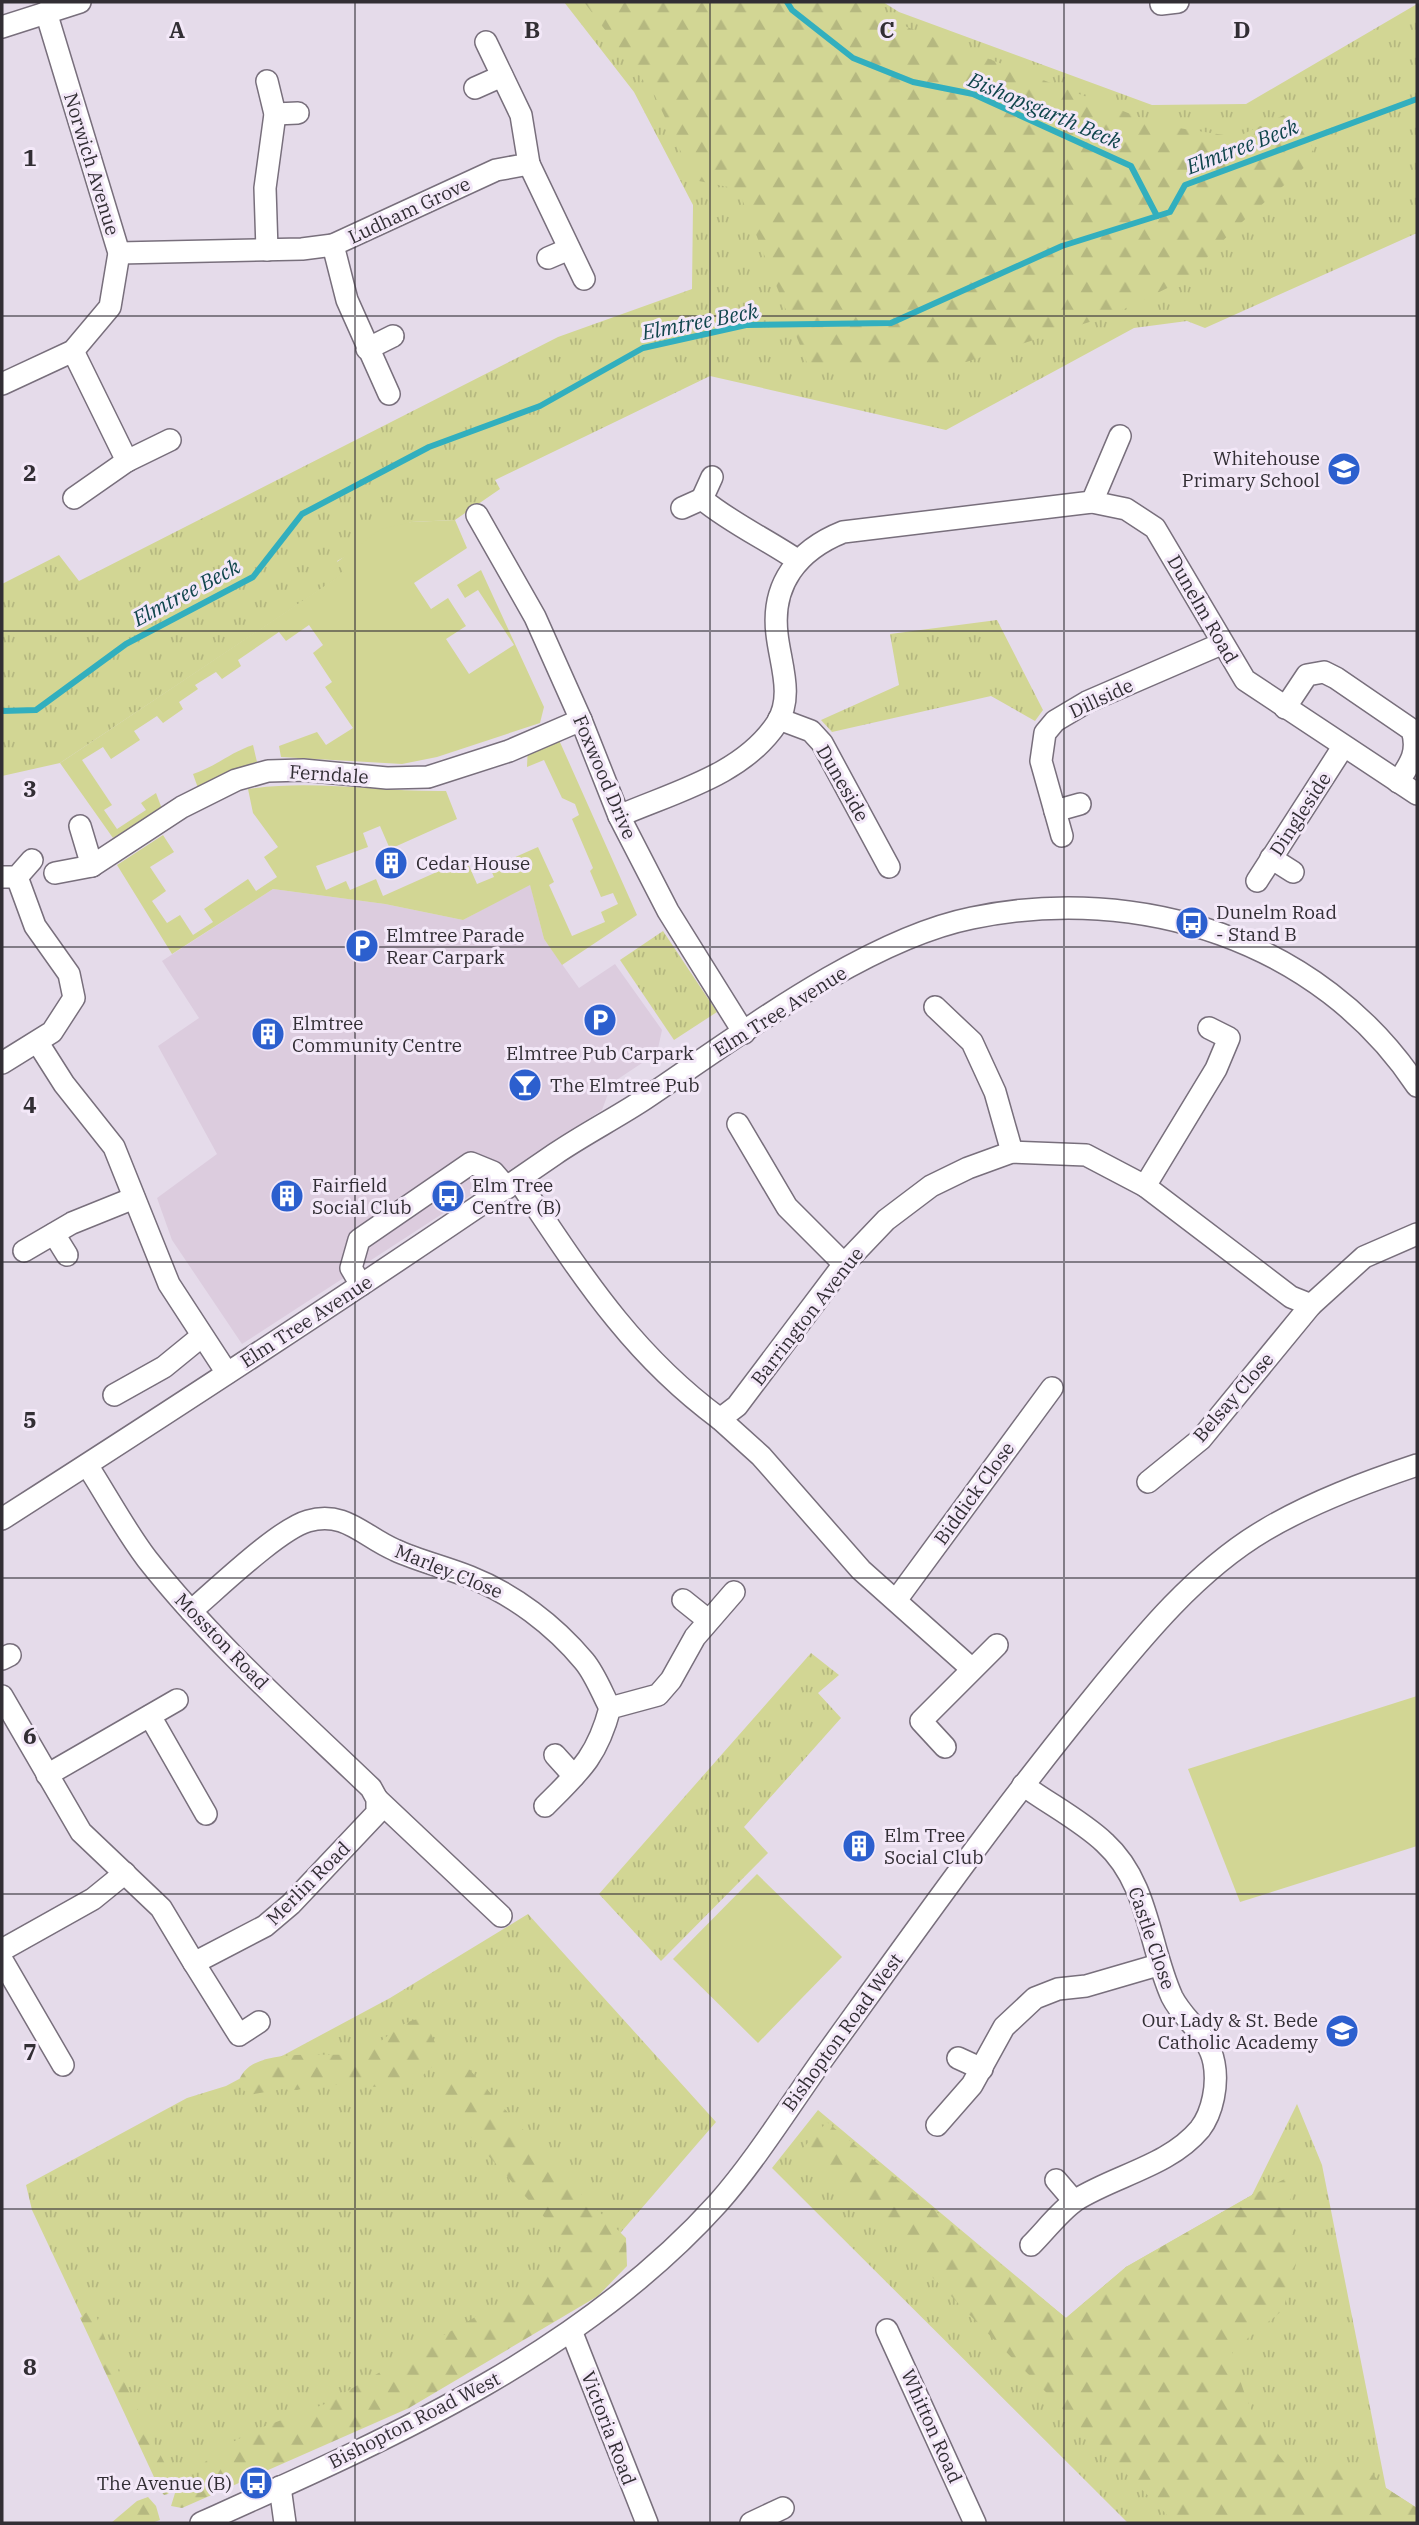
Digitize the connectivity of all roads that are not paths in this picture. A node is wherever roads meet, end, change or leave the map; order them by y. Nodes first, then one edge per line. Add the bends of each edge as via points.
1 (80, 2) edge
2 (46, 12) junction
3 (2, 27) edge
4 (486, 42) dead end
5 (502, 76) junction
6 (267, 80) dead end
7 (475, 88) dead end
8 (298, 113) dead end
9 (275, 114) junction
10 (529, 164) junction
11 (333, 245) junction
12 (569, 248) junction
13 (267, 250) junction
14 (119, 253) junction
15 (548, 258) dead end
16 (584, 279) dead end
17 (393, 336) dead end
18 (367, 349) junction
19 (73, 351) junction
20 (2, 384) edge
21 (389, 394) dead end
22 (1120, 436) dead end
23 (170, 440) dead end
24 (127, 461) junction
25 (712, 477) dead end
26 (74, 498) dead end
27 (702, 499) junction
28 (1092, 502) junction
29 (682, 508) dead end
30 (477, 515) dead end
31 (797, 561) junction
32 (1221, 644) junction
33 (1285, 709) junction
34 (779, 719) junction
35 (581, 720) junction
36 (1343, 747) junction
37 (1398, 782) junction
38 (1417, 794) edge
39 (1080, 804) dead end
40 (1055, 811) junction
41 (619, 816) junction
42 (80, 826) dead end
43 (1062, 836) dead end
44 (1271, 858) junction
45 (32, 860) dead end
46 (92, 866) junction
47 (889, 867) dead end
48 (1293, 872) dead end
49 (55, 873) dead end
50 (9, 877) edge
51 (1257, 881) dead end
52 (935, 1007) dead end
53 (1209, 1028) dead end
54 (744, 1034) junction
55 (38, 1043) junction
56 (2, 1063) edge
57 (1414, 1073) edge
58 (738, 1124) dead end
59 (1012, 1152) junction
60 (512, 1184) junction
61 (1145, 1186) junction
62 (134, 1198) junction
63 (54, 1234) junction
64 (1417, 1234) edge
65 (24, 1251) dead end
66 (67, 1255) dead end
67 (844, 1264) junction
68 (361, 1285) junction
69 (1311, 1305) junction
70 (202, 1336) junction
71 (226, 1373) junction
72 (1052, 1388) dead end
73 (114, 1395) dead end
74 (720, 1419) junction
75 (87, 1465) junction
76 (1417, 1465) edge
77 (1148, 1482) dead end
78 (2, 1519) edge
79 (734, 1592) dead end
80 (897, 1599) junction
81 (683, 1600) dead end
82 (191, 1611) junction
83 (708, 1620) junction
84 (997, 1645) dead end
85 (972, 1669) junction
86 (2, 1696) edge
87 (177, 1700) dead end
88 (610, 1707) junction
89 (150, 1716) junction
90 (945, 1747) dead end
91 (555, 1755) dead end
92 (47, 1775) junction
93 (574, 1776) junction
94 (1023, 1785) junction
95 (377, 1806) junction
96 (545, 1806) dead end
97 (206, 1814) dead end
98 (125, 1873) junction
99 (500, 1916) dead end
100 (2, 1950) edge
101 (2, 1960) edge
102 (194, 1963) junction
103 (1158, 1965) junction
104 (259, 2022) dead end
105 (958, 2058) dead end
106 (63, 2066) dead end
107 (982, 2069) junction
108 (937, 2125) dead end
109 (1056, 2180) dead end
110 (1074, 2201) junction
111 (1031, 2245) dead end
112 (887, 2330) dead end
113 (572, 2333) junction
114 (280, 2487) junction
115 (783, 2508) dead end
116 (201, 2523) edge
117 (285, 2523) edge
118 (647, 2523) edge
119 (751, 2523) edge
120 (975, 2523) edge

1 - 2 street
2 - 3 street
2 - 14 street, Norwich Avenue
4 - 5 street
5 - 7 street
5 - 10 street via 521,115
6 - 9 street
8 - 9 street
9 - 13 street via 265,188
10 - 11 street, Ludham Grove via 496,170
10 - 12 street
11 - 13 street, Ludham Grove
11 - 18 street via 347,300
12 - 15 street
12 - 16 street
13 - 14 street, Ludham Grove
14 - 19 street, Norwich Avenue via 110,307
17 - 18 street
18 - 21 street
19 - 20 street, Norwich Avenue
19 - 24 street
22 - 28 street
23 - 24 street
24 - 26 street
25 - 27 street
27 - 29 street
27 - 31 street
28 - 31 street, Dunelm Road via 843,532
28 - 32 street, Dunelm Road via 1126,509 1155,528
30 - 35 street, Foxwood Drive via 535,617
31 - 34 street, Dunelm Road via 779,590 776,610 785,677
32 - 33 street, Dunelm Road via 1245,680
32 - 40 street, Dillside via 1087,702 1055,721 1045,733 1041,761
33 - 36 street, Dunelm Road
33 - 37 street via 1307,675 1324,672 1336,678 1412,730 1415,754
34 - 41 street via 747,757
34 - 47 street, Duneside via 811,731 822,743
35 - 41 street, Foxwood Drive
35 - 46 street, Ferndale via 509,751 428,777 303,770 268,771 236,780 182,807
36 - 37 street, Dunelm Road
36 - 44 street, Dingleside
37 - 38 street, Dunelm Road
39 - 40 street
40 - 43 street, Dillside
41 - 54 street, Foxwood Drive via 668,911
42 - 46 street
44 - 48 street
44 - 51 street, Dingleside
45 - 50 street
46 - 49 street, Ferndale
50 - 55 street via 35,926 69,974 74,998 52,1032
52 - 59 street via 972,1042 995,1092
53 - 61 street via 1229,1038 1216,1069
54 - 57 street, Elm Tree Avenue via 837,974 921,934 980,916 1079,907 1192,923 1238,939 1330,994
54 - 60 street, Elm Tree Avenue
55 - 56 street
55 - 62 street via 114,1147
58 - 67 street via 787,1207
59 - 61 street, Barrington Avenue via 1086,1155
59 - 67 street, Barrington Avenue via 932,1186 887,1220
60 - 68 street, Elm Tree Avenue
60 - 68 street via 471,1163 359,1240 351,1268
60 - 74 street via 631,1340 680,1389
61 - 69 street, Barrington Avenue via 1291,1297
62 - 63 street
62 - 70 street via 169,1284
63 - 65 street
63 - 66 street
64 - 69 street via 1364,1257
67 - 74 street, Barrington Avenue via 737,1406
68 - 71 street, Elm Tree Avenue
69 - 77 street, Belsay Close via 1201,1439
70 - 71 street
70 - 73 street via 164,1367
71 - 75 street, Elm Tree Avenue
72 - 80 street, Biddick Close
74 - 80 street via 761,1456 861,1570
75 - 78 street, Elm Tree Avenue
75 - 82 street, Mosston Road via 146,1557
76 - 94 street, Bishopton Road West via 1315,1504 1264,1531 1216,1566 1150,1629
79 - 83 street
80 - 85 street
81 - 83 street
82 - 88 street, Marley Close via 274,1542 306,1521 332,1517 365,1530 391,1549 510,1596 552,1628 585,1663
82 - 95 street, Mosston Road via 371,1788
83 - 88 street via 658,1695
84 - 85 street
85 - 90 street via 921,1721
86 - 92 street
87 - 89 street
88 - 93 street via 601,1739
89 - 92 street
89 - 97 street
91 - 93 street
92 - 98 street via 80,1832
93 - 96 street
94 - 103 street, Castle Close via 1106,1843 1141,1898
94 - 113 street, Bishopton Road West via 720,2200 643,2278
95 - 99 street, Mosston Road
95 - 102 street, Merlin Road via 265,1927
98 - 100 street via 93,1899
98 - 102 street via 161,1908
101 - 106 street
102 - 104 street via 239,2035
103 - 107 street via 1035,1998 1004,2026
103 - 110 street, Castle Close via 1174,2001 1205,2038 1214,2064 1214,2100 1201,2127 1182,2146
105 - 107 street
107 - 108 street
109 - 110 street
110 - 111 street, Castle Close
112 - 120 street, Whitton Road
113 - 114 street, Bishopton Road West via 415,2422
113 - 118 street, Victoria Road
114 - 116 street, Bishopton Road West
114 - 117 street
115 - 119 street

